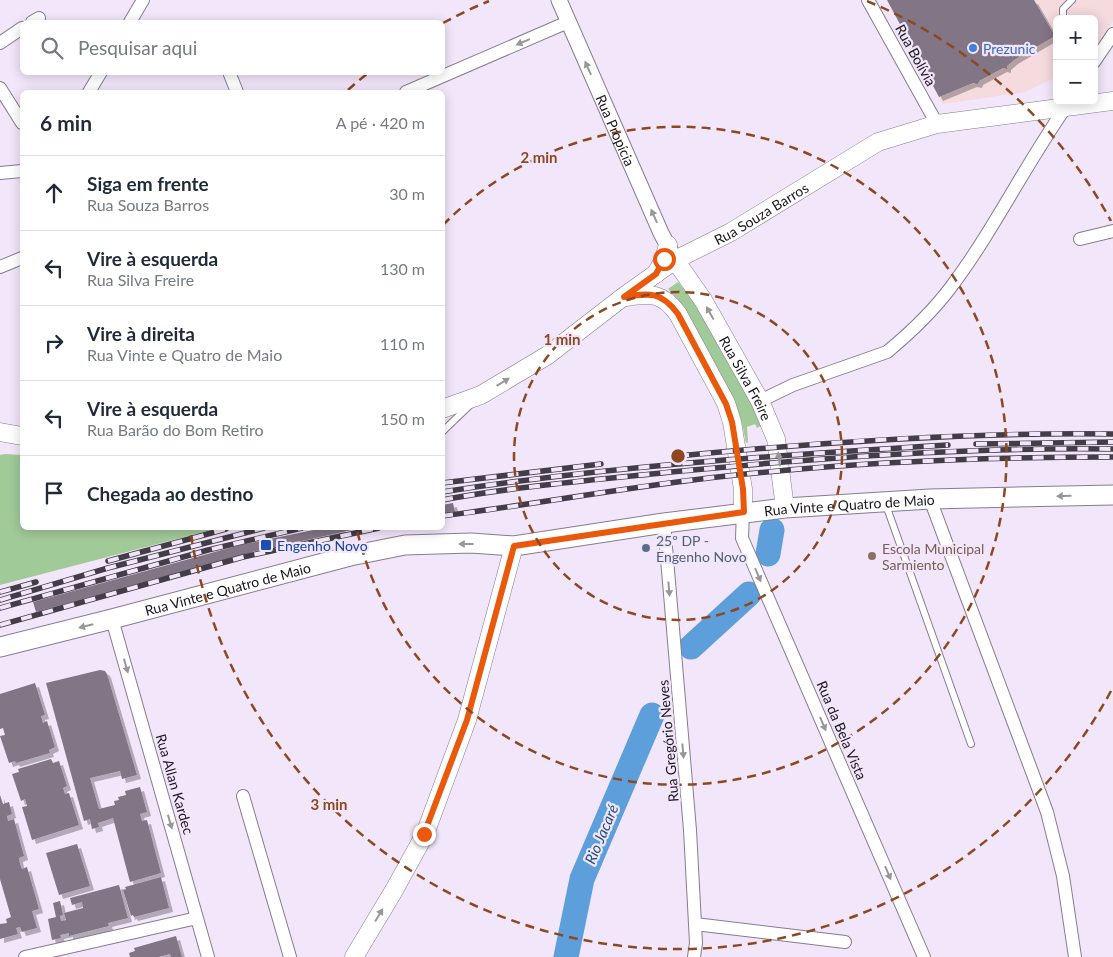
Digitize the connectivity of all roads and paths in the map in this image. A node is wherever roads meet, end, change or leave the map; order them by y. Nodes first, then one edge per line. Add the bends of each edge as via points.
1 (143, 0) edge
2 (559, 0) edge
3 (868, 0) edge
4 (1072, 0) edge
5 (1063, 15) edge
6 (131, 20) edge
7 (568, 22) junction
8 (20, 29) edge
9 (1113, 34) edge
10 (0, 43) edge
11 (1095, 60) edge
12 (99, 75) edge
13 (230, 75) edge
14 (0, 88) edge
15 (90, 90) edge
16 (236, 90) edge
17 (411, 90) edge
18 (1113, 101) edge
19 (1098, 102) edge
20 (1068, 105) edge
21 (20, 120) edge
22 (937, 124) junction
23 (20, 171) edge
24 (0, 173) edge
25 (1113, 231) edge
26 (1080, 239) dead end
27 (671, 253) junction
28 (20, 259) edge
29 (0, 267) edge
30 (624, 297) junction
31 (481, 395) junction
32 (760, 402) junction
33 (445, 408) edge
34 (445, 429) edge
35 (0, 432) edge
36 (20, 436) edge
37 (1113, 495) edge
38 (930, 499) junction
39 (885, 501) junction
40 (785, 508) junction
41 (744, 512) junction
42 (664, 523) junction
43 (514, 546) junction
44 (112, 619) junction
45 (0, 647) edge
46 (971, 744) dead end
47 (243, 796) dead end
48 (197, 918) junction
49 (695, 924) junction
50 (845, 942) dead end
51 (25, 957) edge
52 (208, 957) edge
53 (290, 957) edge
54 (354, 957) edge
55 (694, 957) edge
56 (924, 957) edge
57 (1075, 957) edge

1 - 6 street
2 - 7 street, Rua Propícia
3 - 22 street, Rua Bolívia
4 - 5 lane via 1063,9
7 -> 17 street
27 -> 7 street, Rua Propícia
8 - 10 street
9 - 11 street
12 - 15 street
13 - 16 street
14 - 21 street
18 - 19 main road, Rua Souza Barros
20 - 22 main road, Rua Souza Barros
20 - 32 street via 950,288 902,338 887,352 793,385
22 - 27 main road, Rua Souza Barros via 878,142 731,232
23 - 24 street
25 - 26 street
27 - 30 main road, Rua Souza Barros via 656,274
32 -> 27 main road, Rua Silva Freire via 703,300
28 - 29 street
31 -> 30 main road, Rua Souza Barros via 548,356
30 - 41 main road via 662,297 678,314 726,404 732,422
31 - 33 main road, Rua Souza Barros
31 - 34 lane
40 -> 32 main road, Rua Silva Freire via 776,439
35 - 36 main road
37 -> 38 main road, Rua Vinte e Quatro de Maio
38 - 39 main road, Rua Vinte e Quatro de Maio
38 - 57 street via 1047,812 1063,876
39 - 40 main road, Rua Vinte e Quatro de Maio
39 - 46 lane
40 - 41 main road, Rua Vinte e Quatro de Maio
41 - 42 main road, Rua Vinte e Quatro de Maio
41 -> 56 street, Rua da Bela Vista via 742,538
42 - 43 main road, Rua Vinte e Quatro de Maio
42 -> 49 street, Rua Gregório Neves
43 -> 44 main road, Rua Vinte e Quatro de Maio via 471,543 404,545 350,556
54 -> 43 main road via 424,834 467,720
44 -> 45 main road, Rua Vinte e Quatro de Maio
44 -> 48 street, Rua Allan Kardec
47 - 53 street
48 - 51 street
48 - 52 street, Rua Allan Kardec
49 - 50 street
49 - 55 street, Rua Gregório Neves

